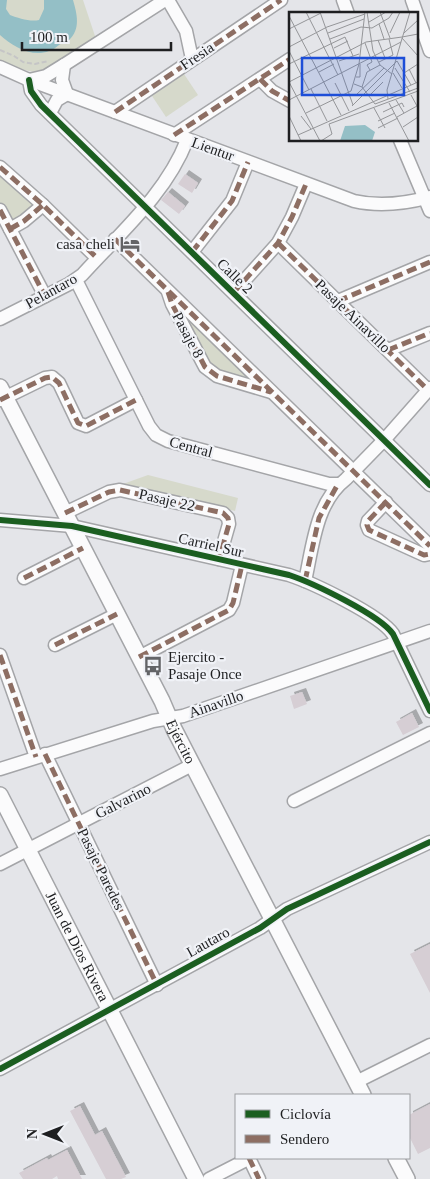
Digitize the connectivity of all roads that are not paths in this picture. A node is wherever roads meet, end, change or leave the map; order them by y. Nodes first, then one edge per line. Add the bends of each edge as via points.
1 (166, 0) edge
2 (281, 0) edge
3 (343, 0) edge
4 (412, 0) edge
5 (347, 12) edge
6 (416, 12) edge
7 (418, 17) edge
8 (430, 51) edge
9 (192, 59) junction
10 (289, 60) edge
11 (59, 63) junction
12 (0, 67) edge
13 (260, 79) junction
14 (29, 80) junction
15 (67, 94) junction
16 (289, 100) edge
17 (115, 112) junction
18 (50, 113) junction
19 (174, 135) junction
20 (187, 140) junction
21 (400, 141) edge
22 (248, 162) junction
23 (0, 167) edge
24 (306, 184) junction
25 (427, 198) edge
26 (44, 205) junction
27 (145, 206) junction
28 (430, 211) edge
29 (4, 219) edge
30 (115, 239) junction
31 (278, 243) junction
32 (192, 252) junction
33 (97, 258) junction
34 (430, 262) edge
35 (76, 280) junction
36 (168, 290) junction
37 (234, 292) junction
38 (45, 296) junction
39 (338, 302) junction
40 (0, 319) edge
41 (430, 333) edge
42 (388, 350) junction
43 (429, 389) edge
44 (274, 392) junction
45 (2, 395) edge
46 (136, 400) junction
47 (385, 439) junction
48 (354, 471) junction
49 (338, 484) junction
50 (430, 485) edge
51 (386, 502) junction
52 (68, 519) junction
53 (0, 520) edge
54 (430, 546) edge
55 (83, 548) junction
56 (430, 554) edge
57 (219, 559) junction
58 (242, 565) junction
59 (24, 578) dead end
60 (305, 581) junction
61 (117, 614) junction
62 (430, 631) edge
63 (396, 643) junction
64 (55, 645) dead end
65 (0, 655) edge
66 (140, 657) junction
67 (430, 711) edge
68 (169, 718) junction
69 (430, 733) edge
70 (40, 756) junction
71 (192, 765) junction
72 (0, 769) edge
73 (0, 795) edge
74 (294, 801) dead end
75 (79, 824) junction
76 (430, 842) edge
77 (29, 849) junction
78 (0, 864) edge
79 (272, 920) junction
80 (157, 985) junction
81 (110, 1010) junction
82 (430, 1045) edge
83 (0, 1069) edge
84 (356, 1082) junction
85 (362, 1094) edge
86 (247, 1159) edge
87 (249, 1159) edge
88 (397, 1159) edge
89 (196, 1179) edge
90 (209, 1179) edge
91 (259, 1179) edge
92 (407, 1179) edge

1 - 9 street via 186,31
1 - 11 street
2 - 9 street, Fresia
3 - 5 street
4 - 6 street
7 - 8 street
9 - 17 street, Fresia
10 - 13 street
11 - 14 street via 46,76
11 - 15 street
12 - 14 street, Lientur
13 - 16 street via 272,91
13 - 19 street
14 - 15 street, Lientur
14 - 18 street, Calle 2 via 34,96
15 - 17 street, Lientur
15 - 18 street via 57,100
17 - 19 street, Lientur
18 - 27 street, Calle 2
19 - 20 street, Lientur
20 - 22 street, Lientur
20 - 27 street, Pelantaro via 170,175
21 - 25 street
22 - 24 street, Lientur
22 - 32 street via 232,201
23 - 26 street
24 - 25 street, Lientur via 365,204 400,204
24 - 31 street
25 - 28 street
26 - 29 street via 24,221
26 - 33 street
27 - 30 street, Pelantaro
27 - 32 street, Calle 2
29 - 38 street
30 - 33 street, Pelantaro
30 - 36 street, Pasaje 8
31 - 37 street
31 - 39 street, Pasaje Ainavillo
32 - 37 street, Calle 2
33 - 35 street, Pelantaro
34 - 39 street
35 - 38 street, Pelantaro
35 - 46 street, Central
36 - 44 street, Pasaje 8
36 - 44 street, Pasaje 8 via 174,309 205,367 217,376
37 - 47 street, Calle 2
38 - 40 street, Pelantaro
39 - 42 street, Pasaje Ainavillo
41 - 42 street
42 - 43 street, Pasaje Ainavillo
43 - 47 street
44 - 48 street, Pasaje 8
45 - 46 street via 52,377 59,383 77,421 86,426
45 - 52 main road, Ejército
46 - 49 street, Central via 152,431 164,439 328,484
47 - 48 street
47 - 50 street, Calle 2
48 - 49 street
48 - 51 street, Pasaje 8
49 - 60 street via 319,518
51 - 54 street, Pasaje 8
51 - 56 street via 368,521 369,530 425,555
52 - 53 street, Carriel Sur
52 - 55 main road, Ejército
52 - 57 street, Carriel Sur
52 - 57 street, Pasaje 22 via 109,492 120,490 223,513 229,524
55 - 59 street
55 - 61 main road, Ejército
57 - 58 street, Carriel Sur
58 - 60 street, Carriel Sur
58 - 66 street via 232,603 226,612
60 - 63 street, Carriel Sur via 384,624
61 - 64 street
61 - 66 main road, Ejército
62 - 63 street, Ainavillo
63 - 67 street, Carriel Sur
63 - 68 street, Ainavillo
65 - 70 street, Pasaje Paredes
66 - 68 main road, Ejército
68 - 70 street, Ainavillo
68 - 71 main road, Ejército
69 - 74 street
70 - 72 street, Ainavillo
70 - 75 street, Pasaje Paredes
71 - 75 street, Galvarino
71 - 79 main road, Ejército
73 - 77 main road, Juan de Dios Rivera
75 - 77 street, Galvarino
75 - 80 street, Pasaje Paredes
76 - 79 street, Lautaro via 287,909
77 - 78 street, Galvarino
77 - 81 main road, Juan de Dios Rivera
79 - 80 street, Lautaro
79 - 84 main road, Ejército
80 - 81 street, Lautaro
81 - 83 street, Lautaro
81 - 89 main road, Juan de Dios Rivera
82 - 84 street
84 - 85 main road, Ejército
86 - 90 street
87 - 91 street
88 - 92 main road

